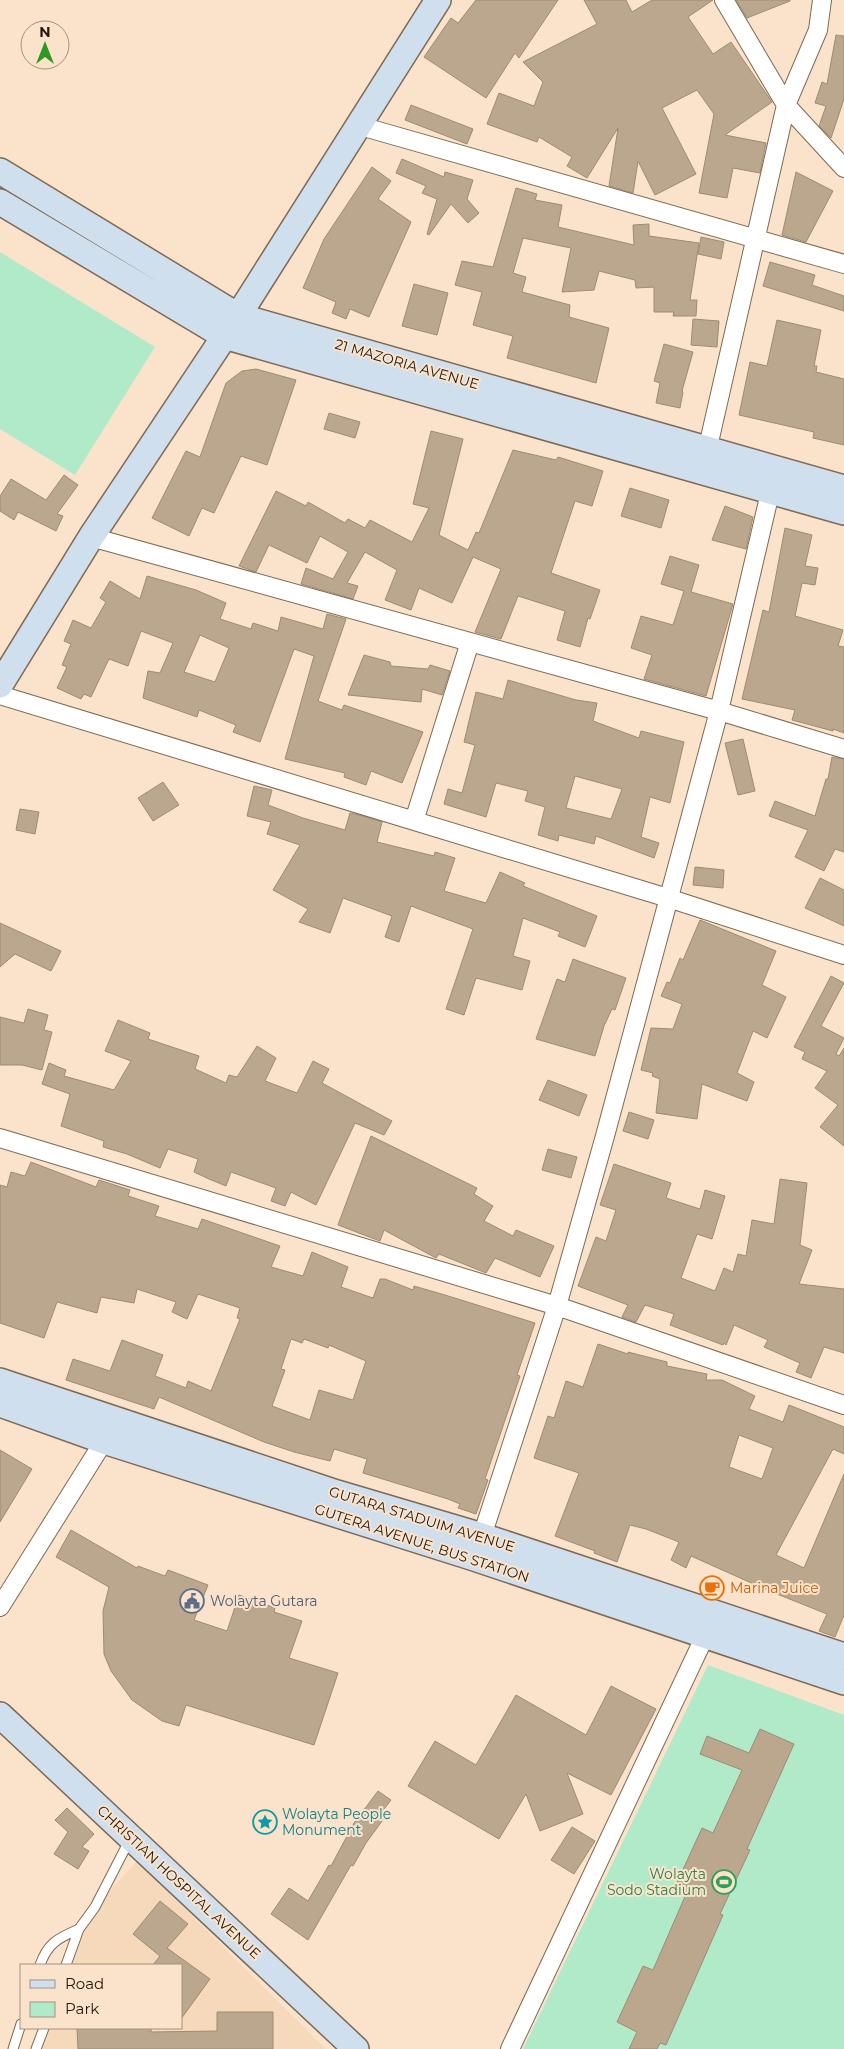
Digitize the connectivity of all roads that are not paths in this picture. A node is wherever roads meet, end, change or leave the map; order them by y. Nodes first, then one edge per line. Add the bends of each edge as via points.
1 (438, 0) edge
2 (724, 0) edge
3 (822, 0) edge
4 (786, 105) junction
5 (357, 125) junction
6 (844, 168) edge
7 (0, 171) edge
8 (0, 202) edge
9 (754, 240) junction
10 (844, 264) edge
11 (238, 316) junction
12 (224, 336) junction
13 (707, 451) junction
14 (772, 481) junction
15 (844, 488) edge
16 (844, 512) edge
17 (91, 537) junction
18 (470, 642) junction
19 (0, 685) edge
20 (0, 695) edge
21 (719, 711) junction
22 (844, 749) edge
23 (414, 821) junction
24 (668, 898) junction
25 (844, 955) edge
26 (0, 1138) edge
27 (556, 1306) junction
28 (0, 1380) edge
29 (0, 1404) edge
30 (844, 1406) edge
31 (108, 1430) junction
32 (476, 1547) junction
33 (0, 1607) edge
34 (705, 1636) junction
35 (844, 1656) edge
36 (844, 1682) edge
37 (0, 1715) edge
38 (131, 1837) junction
39 (79, 1929) junction
40 (41, 1964) edge
41 (66, 1964) edge
42 (20, 2027) edge
43 (44, 2029) edge
44 (13, 2049) edge
45 (36, 2049) edge
46 (356, 2049) edge
47 (510, 2049) edge

1 - 5 main road
2 - 4 street
3 - 4 street via 818,30
4 - 6 street
4 - 9 street
5 - 9 street
5 - 11 main road
7 - 11 main road, 21 MAZORIA AVENUE
8 - 12 main road, 21 MAZORIA AVENUE
9 - 10 street
9 - 13 street
11 - 12 main road
11 - 13 main road, 21 MAZORIA AVENUE
12 - 14 main road, 21 MAZORIA AVENUE
12 - 17 main road
13 - 14 main road, 21 MAZORIA AVENUE
14 - 15 main road, 21 MAZORIA AVENUE
14 - 16 main road, 21 MAZORIA AVENUE
14 - 21 street
17 - 18 street
17 - 19 main road
18 - 21 street
18 - 23 street
20 - 23 street
21 - 22 street
21 - 24 street
23 - 24 street
24 - 25 street
24 - 27 street
26 - 27 street
27 - 30 street
27 - 32 street
28 - 31 main road, GUTARA STADUIM AVENUE
29 - 31 main road
31 - 32 main road, GUTARA STADUIM AVENUE via 337,1493
31 - 33 street
32 - 34 main road, GUTERA AVENUE, BUS STATION
32 - 35 main road, GUTARA STADUIM AVENUE
34 - 36 main road, GUTERA AVENUE, BUS STATION
34 - 47 street
37 - 38 main road, CHRISTIAN HOSPITAL AVENUE
38 - 39 lane via 95,1907
38 - 46 main road, CHRISTIAN HOSPITAL AVENUE
39 - 40 lane via 55,1940
39 - 41 lane
42 - 44 lane
43 - 45 lane

